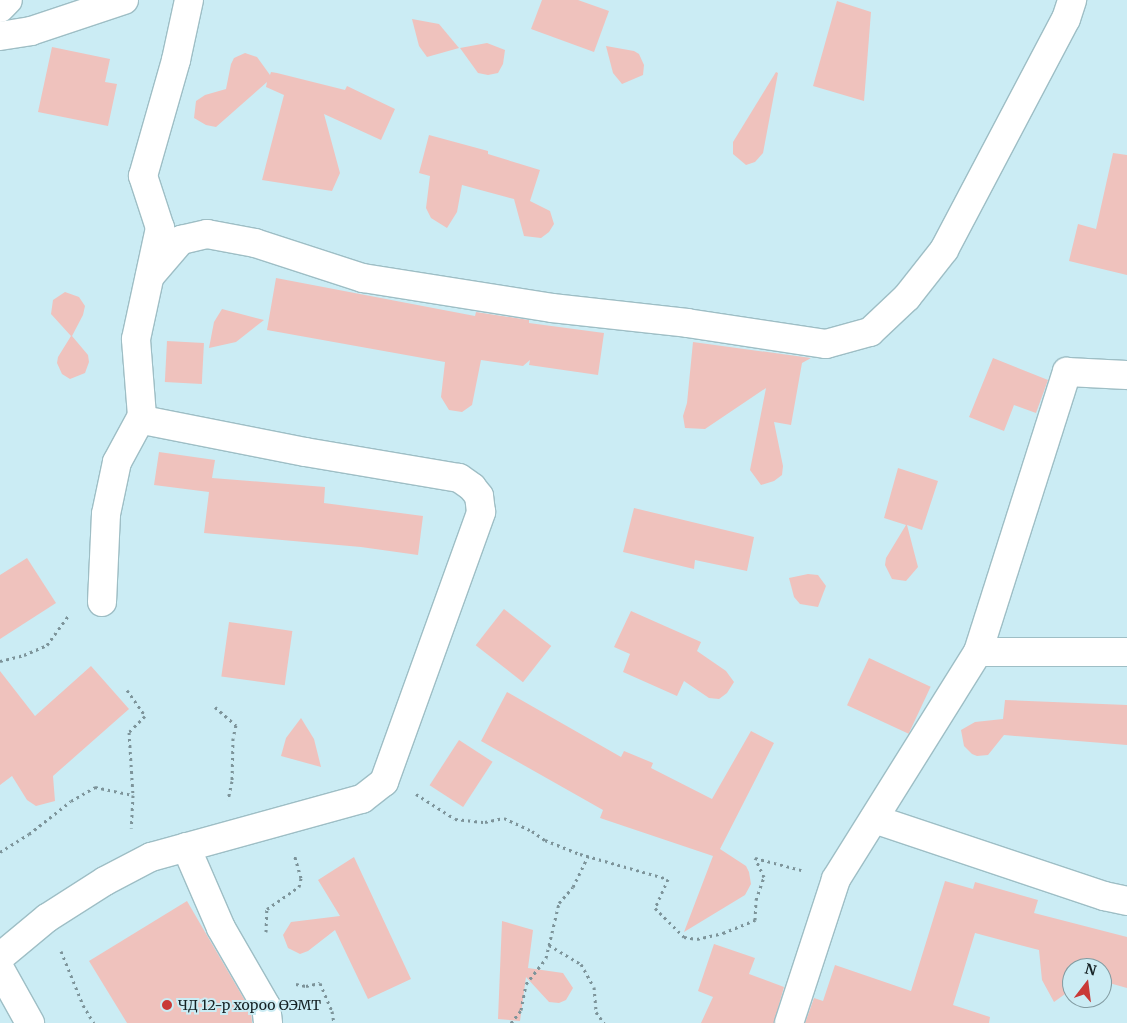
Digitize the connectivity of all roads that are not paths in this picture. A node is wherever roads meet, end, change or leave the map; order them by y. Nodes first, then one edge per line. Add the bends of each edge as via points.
1 (8, 0) edge
2 (124, 0) edge
3 (189, 0) edge
4 (1072, 0) edge
5 (0, 8) edge
6 (0, 36) edge
7 (149, 277) junction
8 (1127, 375) edge
9 (142, 416) junction
10 (103, 589) road end
11 (978, 652) junction
12 (1127, 652) edge
13 (874, 819) junction
14 (186, 846) junction
15 (1127, 901) edge
16 (0, 957) edge
17 (0, 969) edge
18 (30, 1023) edge
19 (268, 1023) edge
20 (789, 1023) edge

1 - 5 street
2 - 6 street via 31,31
3 - 7 street via 176,60 143,176 160,228
4 - 7 street via 1066,19 944,250 907,297 870,332 826,344 687,323 552,308 363,278 255,243 207,234 181,240
7 - 9 street via 136,338
8 - 11 street via 1067,372
9 - 10 street via 117,462 106,514
9 - 14 street via 148,421 296,450 459,478 479,496 481,512 384,782 362,798
11 - 12 street
11 - 13 street
13 - 15 street
13 - 20 street via 836,879
14 - 16 street via 151,857 122,873 47,918
14 - 19 street via 222,928 266,1006
17 - 18 street

